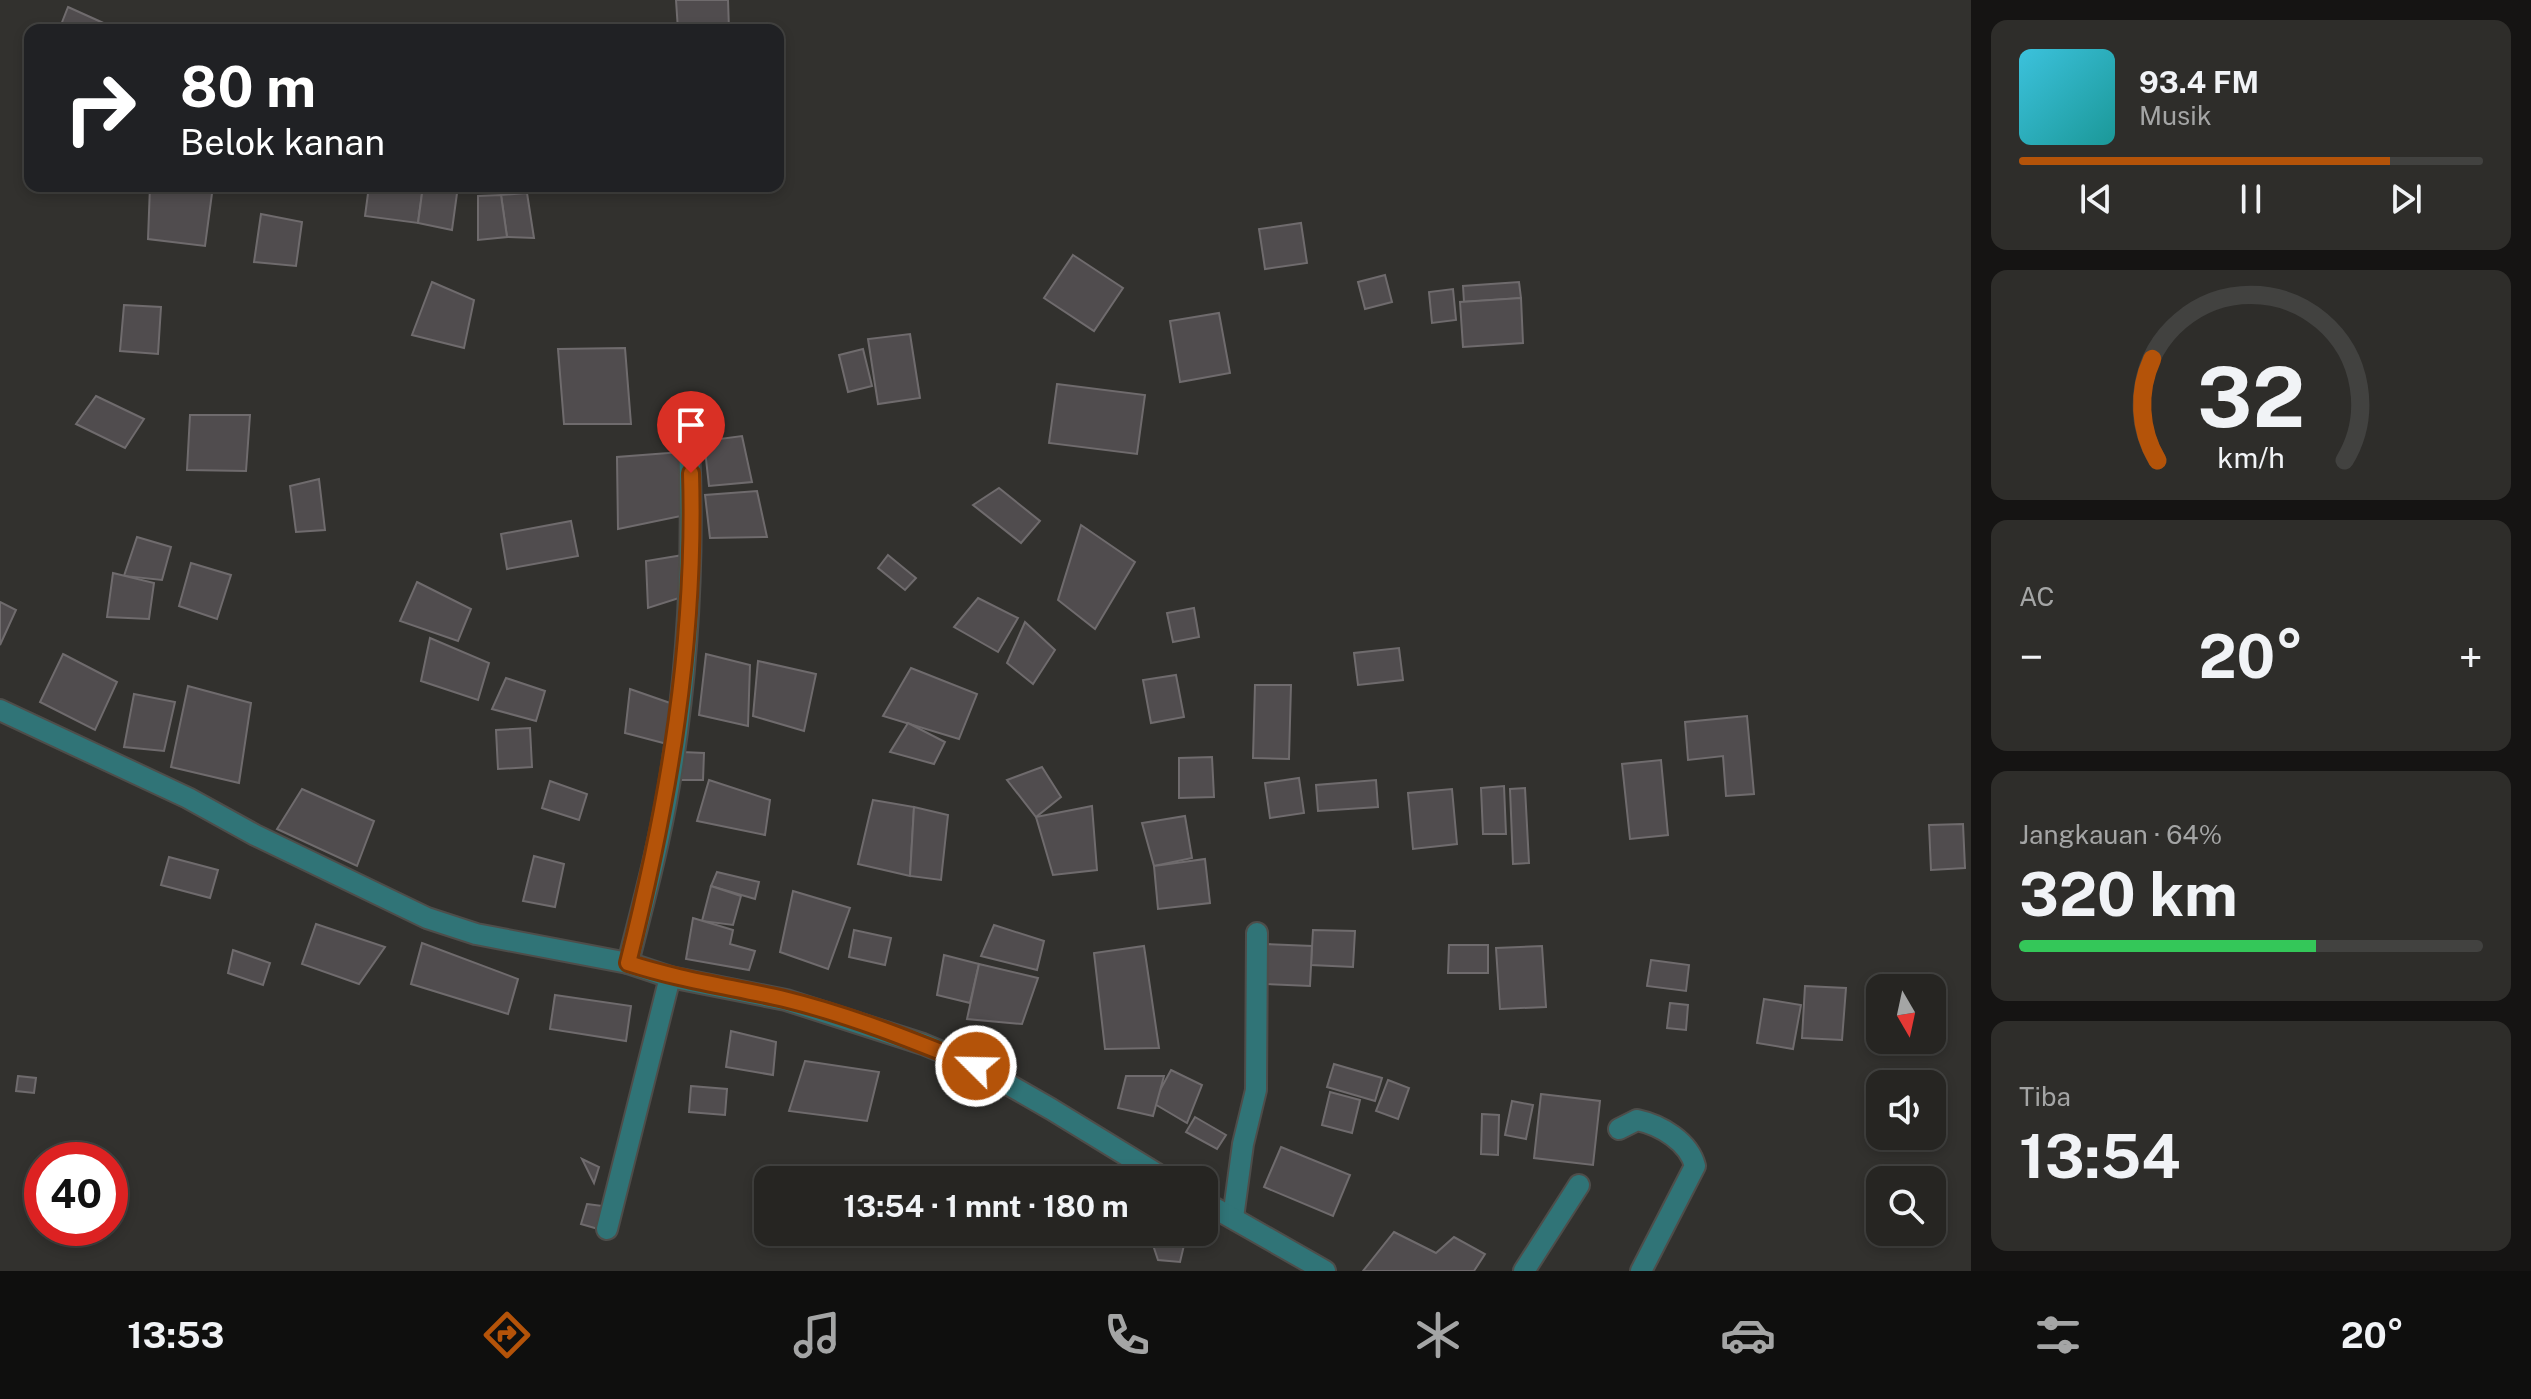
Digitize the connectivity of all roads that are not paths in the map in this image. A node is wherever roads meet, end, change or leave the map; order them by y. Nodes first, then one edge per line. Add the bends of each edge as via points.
1 (689, 444) dead end
2 (0, 710) edge
3 (1257, 933) dead end
4 (628, 963) junction
5 (670, 977) junction
6 (1619, 1129) dead end
7 (1144, 1166) edge
8 (1579, 1185) dead end
9 (1218, 1210) edge
10 (1233, 1218) junction
11 (607, 1229) dead end
12 (1325, 1271) edge
13 (1524, 1271) edge
14 (1641, 1271) edge

1 - 4 street via 693,531 678,725
2 - 4 street via 427,918 476,934
3 - 10 street via 1256,1090
4 - 5 street
5 - 7 street via 786,1000 923,1044 976,1066
5 - 11 street
6 - 14 street via 1637,1120 1658,1128 1689,1150 1695,1166
8 - 13 street
9 - 10 street
10 - 12 street

